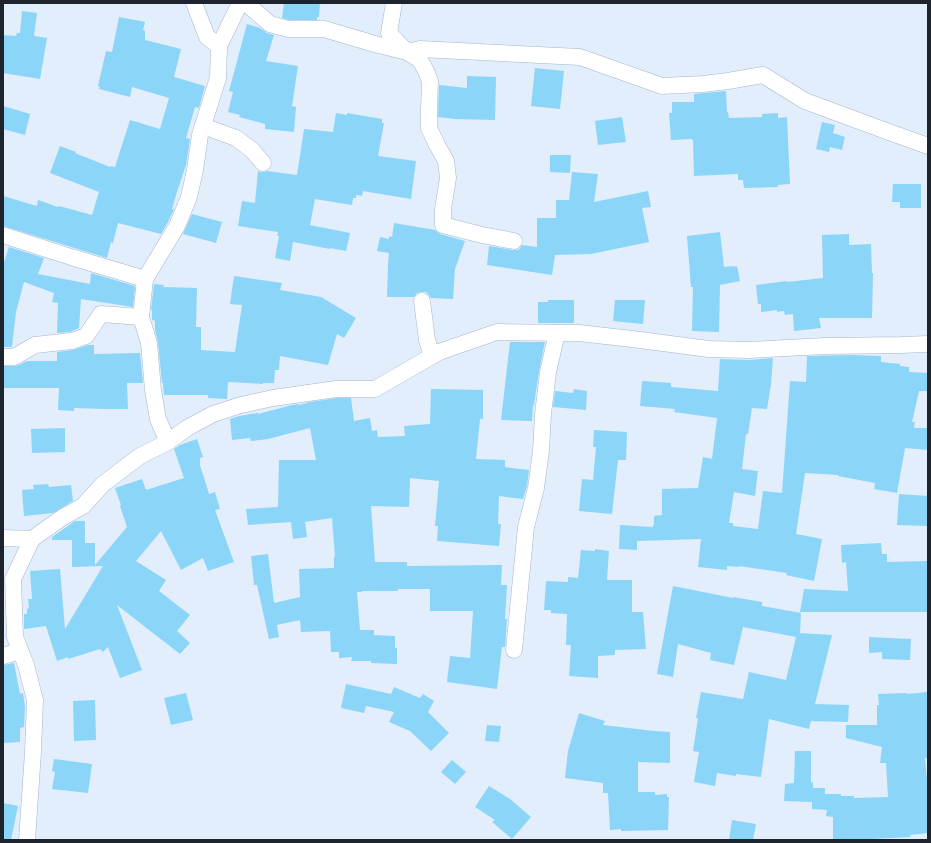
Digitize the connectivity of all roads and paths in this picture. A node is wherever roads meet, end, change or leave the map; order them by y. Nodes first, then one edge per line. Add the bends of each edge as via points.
1 (194, 3) edge
2 (240, 3) edge
3 (246, 3) edge
4 (394, 3) edge
5 (219, 46) junction
6 (407, 52) junction
7 (203, 126) junction
8 (928, 146) edge
9 (263, 163) dead end
10 (3, 235) edge
11 (514, 241) dead end
12 (145, 279) junction
13 (422, 302) dead end
14 (141, 318) junction
15 (557, 333) junction
16 (928, 344) edge
17 (432, 356) junction
18 (3, 357) edge
19 (168, 442) junction
20 (3, 538) edge
21 (32, 539) junction
22 (514, 650) dead end
23 (20, 651) junction
24 (3, 656) edge
25 (27, 840) edge

1 - 5 street via 206,37
2 - 5 street
3 - 6 street via 270,24 276,26 288,29 324,29
4 - 6 street via 389,32
5 - 7 street via 218,78
6 - 8 street via 420,49 580,56 662,86 763,76 805,101
6 - 11 street via 420,60 430,81 429,128 446,161 448,178 443,210 444,225
7 - 9 street via 236,138 252,150
7 - 12 street via 186,204 177,226
10 - 12 street
12 - 14 street
13 - 17 street via 427,340
14 - 18 street via 101,314 86,336 72,341 35,345 14,357
14 - 19 street via 149,343 158,419
15 - 16 street via 579,333 709,350
15 - 17 street via 496,332
15 - 22 street via 548,372 536,488 526,526
17 - 19 street via 375,389 336,389 241,405 214,414
19 - 21 street via 140,456 103,484 83,506
20 - 21 street
21 - 23 street via 13,579 15,637
23 - 24 street
23 - 25 street via 35,700

